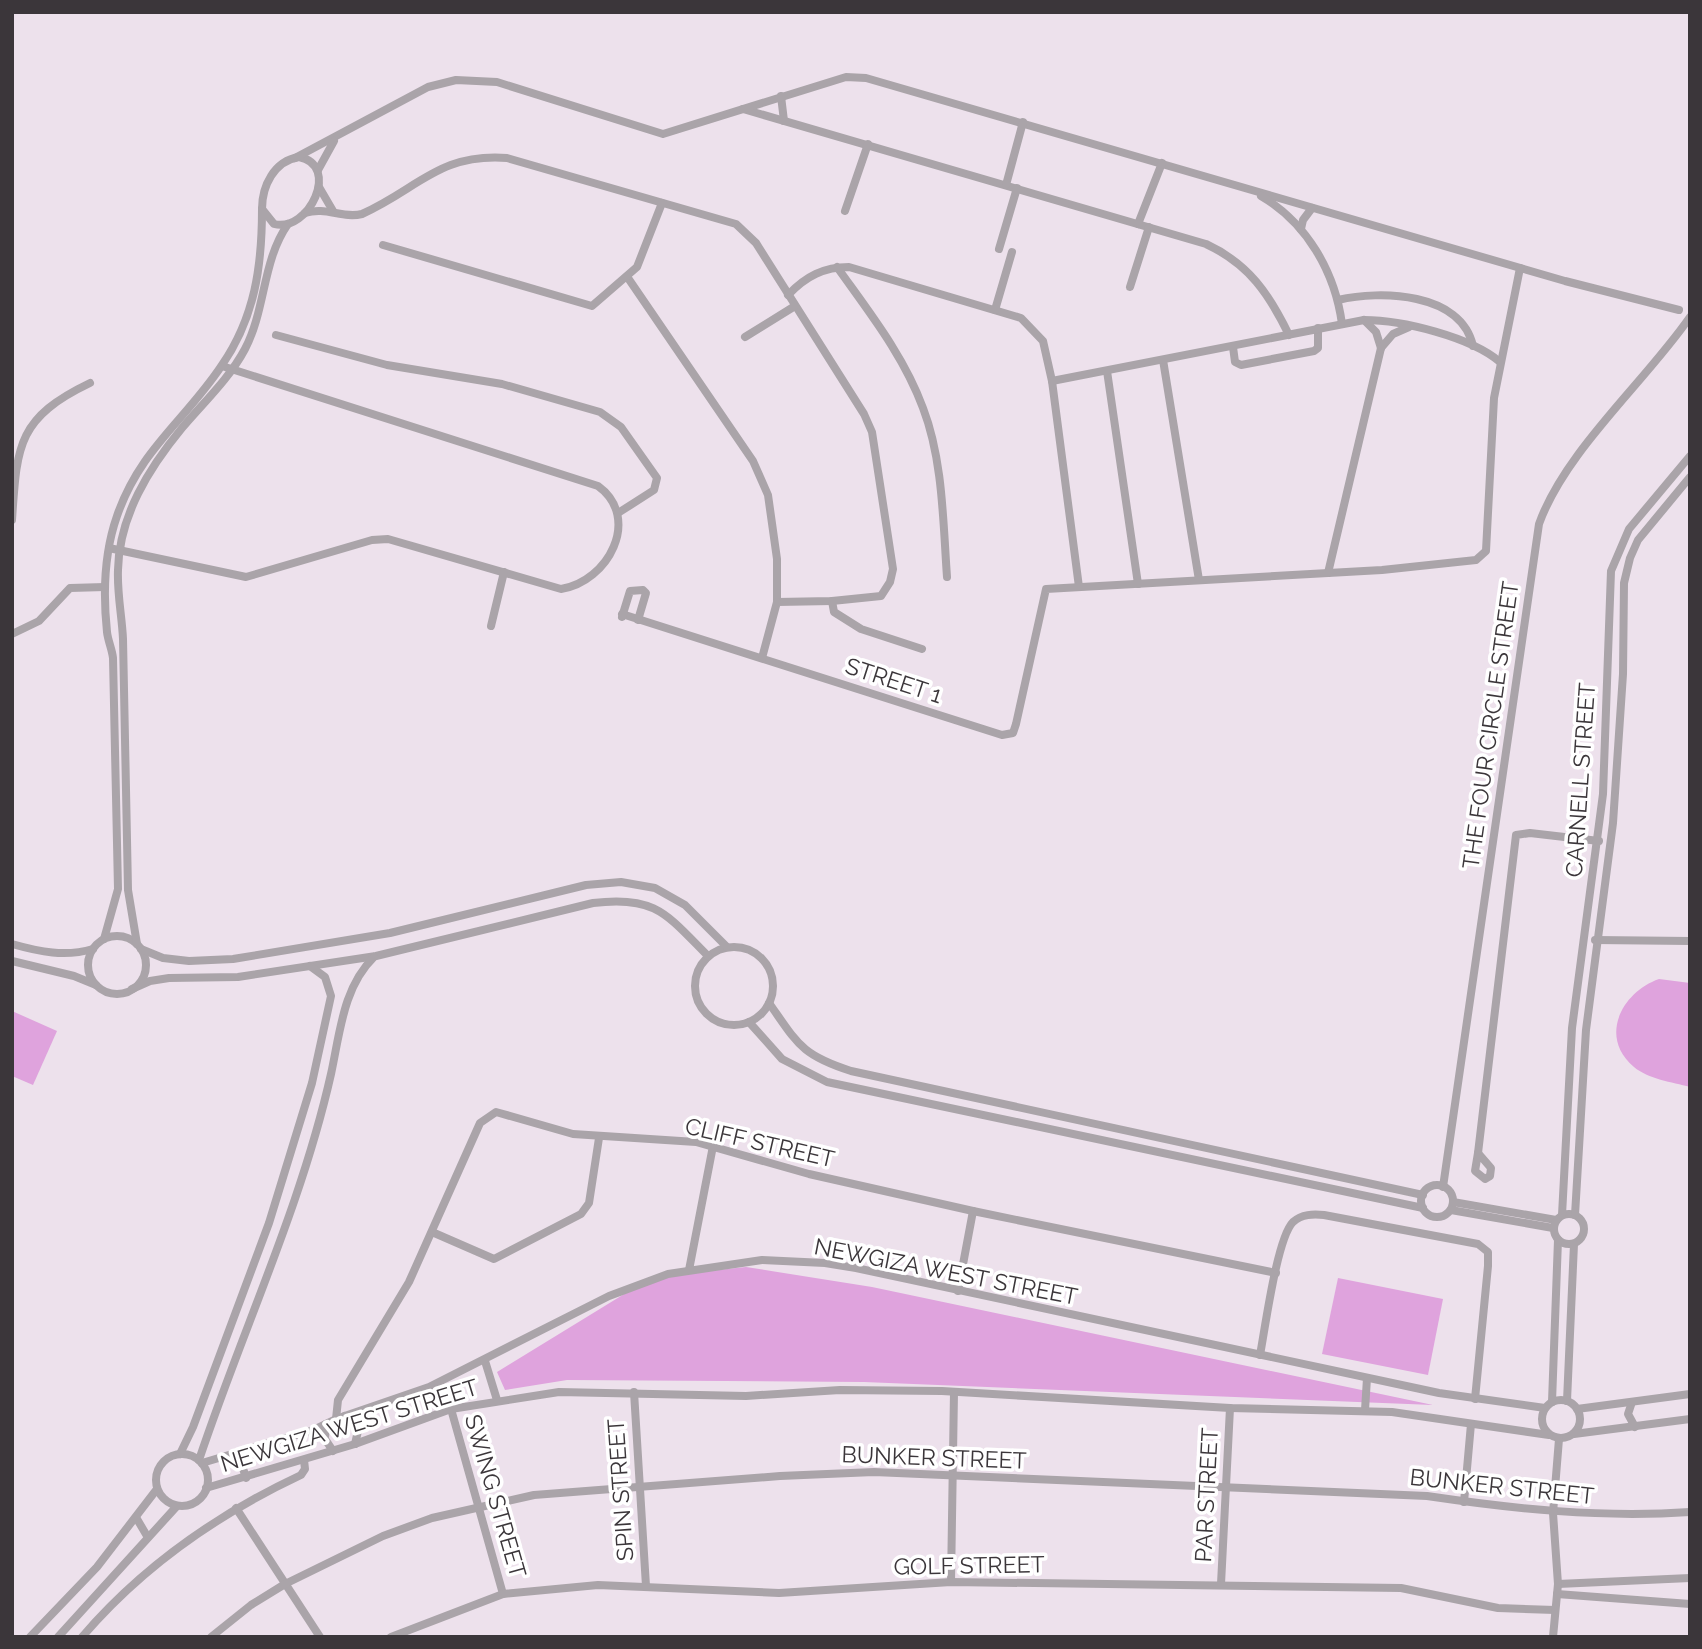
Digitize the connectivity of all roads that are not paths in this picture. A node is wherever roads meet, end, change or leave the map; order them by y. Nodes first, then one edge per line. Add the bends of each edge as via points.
1 (781, 96) junction
2 (741, 108) junction
3 (784, 121) junction
4 (1023, 122) junction
5 (342, 134) junction
6 (868, 144) junction
7 (295, 158) junction
8 (1163, 163) junction
9 (318, 170) junction
10 (1006, 185) junction
11 (319, 186) junction
12 (1017, 188) junction
13 (1249, 190) junction
14 (662, 203) junction
15 (1312, 208) junction
16 (262, 209) junction
17 (333, 211) junction
18 (845, 211) dead end
19 (305, 213) junction
20 (1138, 224) junction
21 (288, 225) junction
22 (1149, 227) junction
23 (1301, 229) junction
24 (383, 245) dead end
25 (999, 248) dead end
26 (1012, 252) dead end
27 (838, 267) junction
28 (1520, 268) junction
29 (628, 278) junction
30 (1130, 287) dead end
31 (788, 295) junction
32 (1338, 300) junction
33 (795, 306) junction
34 (995, 310) junction
35 (1679, 310) dead end
36 (1690, 317) edge
37 (1364, 320) junction
38 (1342, 324) junction
39 (1412, 327) junction
40 (1318, 328) junction
41 (276, 335) dead end
42 (1289, 335) junction
43 (745, 338) dead end
44 (1504, 342) junction
45 (1233, 347) junction
46 (1477, 347) junction
47 (1381, 348) junction
48 (1163, 360) junction
49 (1500, 362) junction
50 (222, 366) junction
51 (232, 369) junction
52 (1107, 371) junction
53 (1052, 381) junction
54 (90, 383) dead end
55 (1690, 456) edge
56 (1690, 477) edge
57 (618, 513) junction
58 (12, 520) edge
59 (108, 548) junction
60 (120, 551) junction
61 (504, 572) junction
62 (1328, 573) junction
63 (947, 577) dead end
64 (1199, 580) junction
65 (1138, 584) junction
66 (105, 587) junction
67 (1079, 587) junction
68 (832, 601) junction
69 (777, 602) junction
70 (638, 620) junction
71 (491, 626) dead end
72 (122, 628) junction
73 (107, 629) junction
74 (12, 634) edge
75 (922, 649) dead end
76 (762, 658) junction
77 (1603, 758) junction
78 (1617, 758) junction
79 (115, 781) junction
80 (125, 781) junction
81 (1599, 841) junction
82 (118, 889) junction
83 (128, 890) junction
84 (469, 914) junction
85 (474, 932) junction
86 (1583, 938) junction
87 (104, 939) junction
88 (1597, 940) junction
89 (1690, 941) edge
90 (12, 944) edge
91 (139, 947) junction
92 (727, 947) junction
93 (93, 949) junction
94 (376, 956) junction
95 (708, 956) junction
96 (12, 961) edge
97 (310, 966) junction
98 (96, 985) junction
99 (132, 989) junction
100 (331, 996) junction
101 (347, 999) junction
102 (769, 1003) junction
103 (749, 1022) junction
104 (1572, 1028) junction
105 (1586, 1030) junction
106 (599, 1138) junction
107 (713, 1146) junction
108 (1478, 1153) dead end
109 (1443, 1187) junction
110 (1423, 1195) junction
111 (1452, 1206) junction
112 (1423, 1209) junction
113 (974, 1211) junction
114 (1576, 1215) junction
115 (1557, 1221) junction
116 (432, 1232) junction
117 (1558, 1240) junction
118 (1574, 1244) junction
119 (688, 1269) junction
120 (1276, 1273) junction
121 (958, 1291) junction
122 (1260, 1355) junction
123 (485, 1361) junction
124 (1555, 1370) junction
125 (1569, 1370) junction
126 (1367, 1378) junction
127 (634, 1392) junction
128 (954, 1392) junction
129 (1690, 1394) edge
130 (1475, 1399) junction
131 (497, 1400) junction
132 (1567, 1401) junction
133 (1632, 1402) junction
134 (1549, 1405) junction
135 (1230, 1408) junction
136 (451, 1409) junction
137 (1577, 1409) junction
138 (1365, 1410) junction
139 (341, 1417) junction
140 (1690, 1419) edge
141 (1471, 1423) junction
142 (326, 1424) junction
143 (1635, 1427) junction
144 (1549, 1434) junction
145 (1574, 1434) junction
146 (1559, 1438) junction
147 (355, 1444) junction
148 (333, 1451) junction
149 (238, 1452) junction
150 (180, 1454) junction
151 (304, 1460) junction
152 (200, 1462) junction
153 (262, 1473) junction
154 (951, 1476) junction
155 (246, 1478) junction
156 (638, 1487) junction
157 (206, 1488) junction
158 (157, 1489) junction
159 (1226, 1489) junction
160 (268, 1491) junction
161 (1464, 1502) junction
162 (177, 1506) junction
163 (477, 1506) junction
164 (236, 1508) junction
165 (1690, 1512) edge
166 (1553, 1513) junction
167 (137, 1519) junction
168 (147, 1536) junction
169 (1690, 1578) edge
170 (951, 1582) junction
171 (285, 1584) junction
172 (1221, 1584) junction
173 (646, 1586) junction
174 (1557, 1589) junction
175 (503, 1594) junction
176 (1690, 1604) edge
177 (1555, 1610) junction
178 (30, 1637) edge
179 (58, 1637) edge
180 (82, 1637) edge
181 (211, 1637) edge
182 (320, 1637) edge
183 (391, 1637) edge
184 (1553, 1637) edge

1 - 2 street
1 - 3 street
1 - 4 street via 846,77 866,78
2 - 3 street
2 - 5 street via 657,134 497,82 465,79 428,88
3 - 6 street
4 - 8 street
4 - 10 street
5 - 7 street
5 - 9 street via 326,150
6 - 10 street
6 - 18 street
7 - 9 street via 308,160
7 - 16 street via 269,178
8 - 13 street
8 - 20 street
9 - 11 street
10 - 12 street
11 - 17 street
11 - 19 street
12 - 20 street
12 - 25 street
13 - 15 street
13 - 23 street
14 - 17 street via 491,157 443,165 362,215
14 - 29 street via 637,267
14 - 31 street via 736,224 747,232
15 - 23 street
15 - 28 street
16 - 21 street via 270,221
16 - 50 street via 260,272 254,297
17 - 19 street
19 - 21 street
20 - 22 street
21 - 51 street via 272,255 254,329
22 - 30 street
22 - 42 street via 1206,244 1235,260 1268,295
23 - 32 street via 1325,266
24 - 29 street via 588,307
26 - 34 street
27 - 31 street via 810,276
27 - 34 street
27 - 63 street via 894,349 925,411 937,470
28 - 35 street
28 - 44 street
29 - 69 street via 753,461 768,495 777,559
31 - 33 street
32 - 38 street
32 - 46 street via 1378,295 1436,307 1460,320
33 - 43 street
33 - 68 street via 872,432 893,569 881,596
34 - 53 street via 1021,318 1037,332
36 - 109 street, THE FOUR CIRCLE STREET via 1563,477 1539,524
37 - 38 street
37 - 39 street
37 - 47 street via 1376,332
38 - 40 street
39 - 46 street
39 - 47 street via 1393,334
40 - 42 street
40 - 45 street via 1314,351 1241,365 1235,362
41 - 57 street via 387,365 502,384 606,415 628,435 657,478 654,490
42 - 45 street
44 - 46 street
44 - 49 street
45 - 48 street
46 - 49 street
47 - 62 street
48 - 52 street
48 - 64 street
49 - 62 street via 1490,445 1486,551 1482,556 1466,562
50 - 51 street
50 - 59 street via 141,464 119,509
51 - 57 street via 586,481 606,492
51 - 60 street via 152,466 132,507
52 - 53 street
52 - 65 street
53 - 67 street
54 - 58 street via 55,402 29,430 18,456
55 - 77 street, CARNELL STREET via 1629,529 1611,570
56 - 78 street, CARNELL STREET via 1638,540 1630,558 1624,583
57 - 61 street via 612,552 600,571 583,584 550,588
59 - 60 street
59 - 66 street
60 - 61 street via 246,577 388,539
60 - 72 street
61 - 71 street
62 - 64 street
64 - 65 street
65 - 67 street
66 - 73 street
66 - 74 street via 70,588 40,621
67 - 76 street, STREET 1 via 1046,589 1013,733 1002,735
68 - 69 street
68 - 75 street via 834,611 861,629
69 - 76 street
70 - 70 street, STREET 1 via 646,593 643,590 630,591 622,615
70 - 76 street, STREET 1
72 - 73 street
72 - 80 street
73 - 79 street via 113,658
77 - 78 street
77 - 81 street, CARNELL STREET
78 - 88 street, CARNELL STREET via 1612,839
79 - 80 street
79 - 82 street
80 - 83 street
81 - 86 street, CARNELL STREET
81 - 108 street via 1516,835
82 - 83 street
82 - 87 street
83 - 91 street
84 - 85 street
84 - 91 street via 390,933 233,959 163,958
84 - 92 street via 621,881 655,888 685,905
85 - 94 street
85 - 95 street via 622,899 647,904 670,917
86 - 88 street
86 - 104 street, CARNELL STREET
87 - 91 street via 121,936
87 - 93 street
88 - 89 street
88 - 105 street, CARNELL STREET
90 - 93 street via 56,954
91 - 99 street via 146,967
92 - 95 street
92 - 102 street via 745,948 764,960 773,981
93 - 98 street via 89,967
94 - 97 street
94 - 101 street
95 - 103 street via 695,986 703,1010 724,1024
96 - 98 street
97 - 99 street via 238,976 169,978
97 - 100 street via 325,977
98 - 99 street via 111,993
100 - 101 street
100 - 150 street via 281,1189
101 - 152 street via 299,1187
102 - 103 street
102 - 110 street via 797,1044 812,1057 851,1071
103 - 112 street via 782,1059 827,1082
104 - 105 street
104 - 115 street, CARNELL STREET
105 - 114 street, CARNELL STREET
106 - 107 street, CLIFF STREET
106 - 116 street via 589,1203 581,1214 494,1259
106 - 116 street, CLIFF STREET via 551,1129 503,1112 490,1114 480,1123
107 - 113 street, CLIFF STREET via 809,1174
107 - 119 street
109 - 110 street via 1436,1185
109 - 111 street via 1451,1193
110 - 112 street
111 - 112 street via 1436,1217
111 - 115 street
113 - 120 street, CLIFF STREET
113 - 121 street
114 - 115 street
114 - 118 street via 1584,1226
115 - 117 street
116 - 139 street, CLIFF STREET via 387,1323 338,1400
117 - 118 street
117 - 124 street
118 - 125 street
119 - 121 street, NEWGIZA WEST STREET via 762,1260 825,1263
119 - 123 street, NEWGIZA WEST STREET via 609,1296
120 - 122 street
120 - 130 street via 1287,1230 1303,1216 1313,1214 1484,1246 1488,1266
121 - 122 street, NEWGIZA WEST STREET
122 - 126 street, NEWGIZA WEST STREET
123 - 131 street
123 - 139 street, NEWGIZA WEST STREET via 429,1387
124 - 125 street
124 - 134 street
125 - 132 street
126 - 130 street, NEWGIZA WEST STREET
126 - 138 street
127 - 128 street, NEWGIZA WEST STREET via 746,1396 840,1390
127 - 131 street, NEWGIZA WEST STREET via 559,1392
127 - 156 street, SPIN STREET
128 - 135 street, NEWGIZA WEST STREET
128 - 154 street
129 - 133 street
130 - 134 street, NEWGIZA WEST STREET
131 - 136 street, NEWGIZA WEST STREET
132 - 134 street
132 - 137 street
133 - 137 street
133 - 143 street via 1628,1414
134 - 144 street via 1543,1425
135 - 138 street, NEWGIZA WEST STREET
135 - 159 street, PAR STREET
136 - 147 street, NEWGIZA WEST STREET
136 - 163 street, SWING STREET
137 - 145 street via 1581,1420
138 - 141 street, NEWGIZA WEST STREET
139 - 142 street, NEWGIZA WEST STREET
139 - 147 street via 358,1431
140 - 143 street
141 - 144 street, NEWGIZA WEST STREET
141 - 161 street
142 - 148 street via 325,1439
142 - 149 street, NEWGIZA WEST STREET
143 - 145 street
144 - 146 street
145 - 146 street
146 - 166 street
147 - 148 street, NEWGIZA WEST STREET
148 - 151 street, NEWGIZA WEST STREET
149 - 152 street, NEWGIZA WEST STREET
149 - 155 street
150 - 152 street
150 - 158 street via 168,1457 160,1466
151 - 153 street, NEWGIZA WEST STREET
151 - 160 street via 303,1474
152 - 157 street via 208,1477
153 - 155 street, NEWGIZA WEST STREET
153 - 160 street
154 - 156 street, BUNKER STREET via 825,1473
154 - 159 street, BUNKER STREET
154 - 170 street
155 - 157 street, NEWGIZA WEST STREET
156 - 163 street, BUNKER STREET via 534,1495
156 - 173 street, SPIN STREET
157 - 162 street via 195,1502
158 - 162 street
158 - 167 street
159 - 161 street, BUNKER STREET via 1427,1496
159 - 172 street, PAR STREET
160 - 164 street
161 - 166 street, BUNKER STREET
162 - 168 street
163 - 171 street, BUNKER STREET via 383,1535
163 - 175 street, SWING STREET
164 - 171 street
164 - 180 street via 168,1556
165 - 166 street, BUNKER STREET
166 - 174 street
167 - 168 street
167 - 178 street
168 - 179 street
169 - 174 street
170 - 172 street, GOLF STREET
170 - 173 street, GOLF STREET via 779,1592
171 - 181 street, BUNKER STREET
171 - 182 street
172 - 177 street, GOLF STREET via 1401,1588 1498,1608
173 - 175 street, GOLF STREET via 598,1585
174 - 176 street via 1618,1601
174 - 177 street
175 - 183 street, GOLF STREET
177 - 184 street

